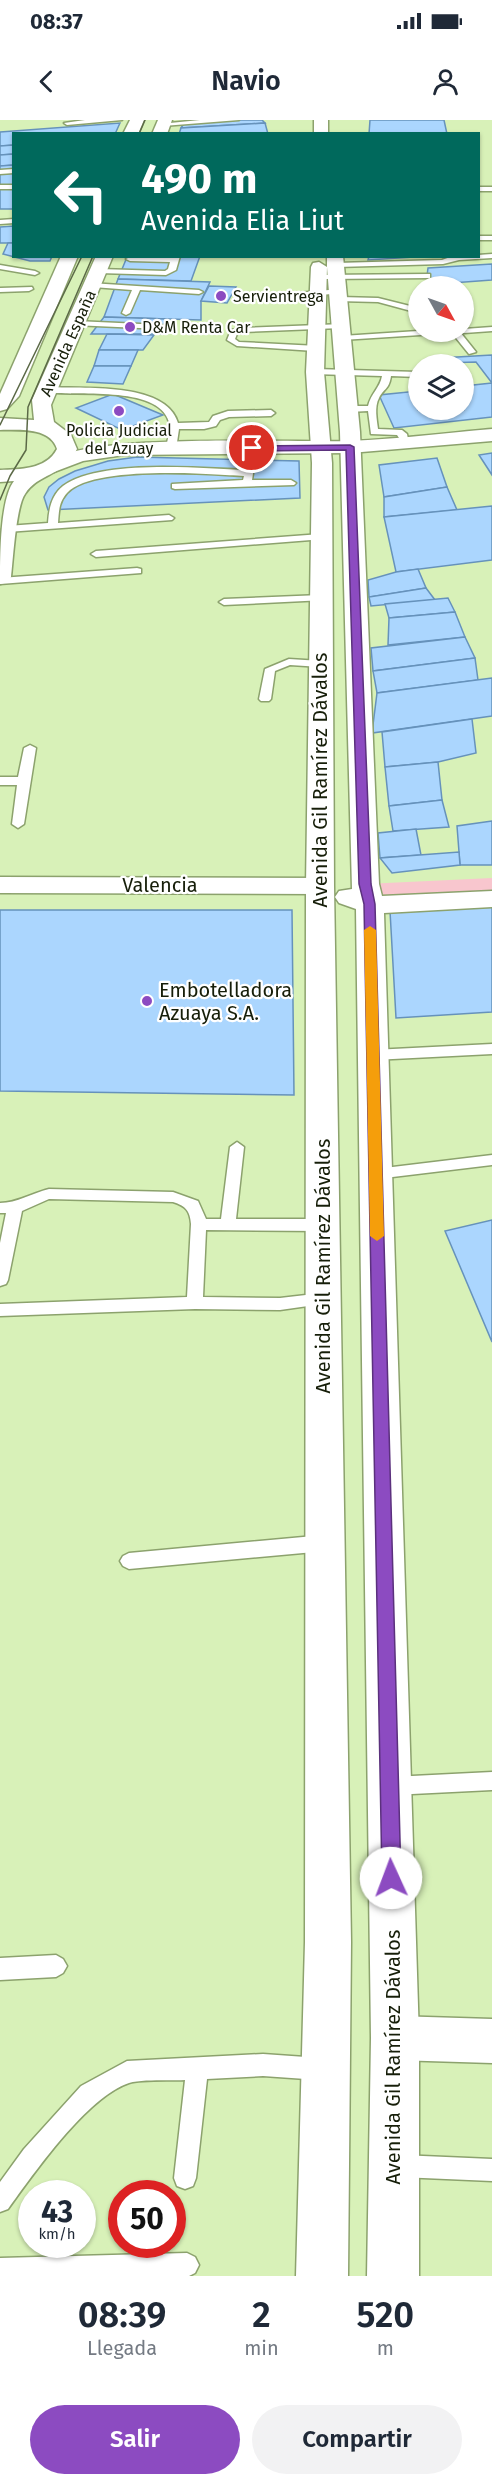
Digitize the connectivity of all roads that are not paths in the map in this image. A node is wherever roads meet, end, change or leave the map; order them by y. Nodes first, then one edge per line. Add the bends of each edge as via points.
1 (119, 120) edge
2 (236, 120) edge
3 (206, 121) edge
4 (67, 123) dead end
5 (163, 126) edge
6 (69, 258) edge
7 (175, 258) edge
8 (320, 258) edge
9 (458, 258) edge
10 (130, 259) dead end
11 (0, 267) edge
12 (14, 270) junction
13 (99, 271) edge
14 (35, 273) dead end
15 (408, 277) edge
16 (332, 280) edge
17 (137, 288) junction
18 (29, 289) dead end
19 (2, 290) edge
20 (199, 292) dead end
21 (248, 296) dead end
22 (408, 308) edge
23 (126, 314) dead end
24 (76, 323) junction
25 (162, 327) dead end
26 (317, 327) junction
27 (492, 329) edge
28 (474, 330) edge
29 (342, 332) junction
30 (408, 332) edge
31 (464, 342) edge
32 (315, 348) junction
33 (472, 352) dead end
34 (315, 372) junction
35 (345, 372) junction
36 (387, 372) junction
37 (408, 373) edge
38 (46, 390) junction
39 (0, 405) edge
40 (271, 413) dead end
41 (372, 413) junction
42 (349, 414) junction
43 (0, 424) edge
44 (175, 426) junction
45 (55, 432) junction
46 (492, 435) edge
47 (406, 442) junction
48 (350, 447) junction
49 (252, 448) junction
50 (321, 448) junction
51 (124, 449) junction
52 (171, 449) junction
53 (47, 469) junction
54 (0, 476) edge
55 (248, 478) junction
56 (291, 483) dead end
57 (175, 486) dead end
58 (169, 518) dead end
59 (53, 526) junction
60 (7, 528) junction
61 (321, 537) junction
62 (96, 554) dead end
63 (137, 571) dead end
64 (0, 579) edge
65 (321, 598) junction
66 (224, 602) dead end
67 (321, 664) junction
68 (265, 699) dead end
69 (30, 748) dead end
70 (0, 781) edge
71 (23, 781) junction
72 (18, 824) dead end
73 (492, 876) edge
74 (0, 885) edge
75 (320, 886) junction
76 (367, 894) junction
77 (492, 899) edge
78 (492, 1049) edge
79 (373, 1055) junction
80 (237, 1148) dead end
81 (492, 1160) edge
82 (376, 1174) junction
83 (8, 1208) edge
84 (199, 1224) junction
85 (228, 1225) junction
86 (322, 1225) junction
87 (0, 1280) edge
88 (323, 1299) junction
89 (195, 1303) junction
90 (0, 1310) edge
91 (325, 1543) junction
92 (129, 1561) dead end
93 (492, 1781) edge
94 (389, 1786) junction
95 (56, 1966) dead end
96 (0, 1969) edge
97 (395, 2038) junction
98 (492, 2041) edge
99 (197, 2068) junction
100 (326, 2069) junction
101 (394, 2166) junction
102 (492, 2170) edge
103 (185, 2178) dead end
104 (0, 2201) edge
105 (187, 2265) dead end
106 (0, 2270) edge
107 (322, 2276) edge
108 (393, 2276) edge

1 - 4 lane
2 - 3 lane
3 - 5 lane
6 - 39 main road, Avenida España via 9,396
7 - 10 lane
7 - 13 lane via 172,270 166,273
8 - 16 main road, Avenida Gil Ramírez Dávalos
9 - 16 lane
11 - 12 lane
12 - 14 lane
12 - 19 lane
13 - 17 lane
13 - 24 main road, Avenida España
15 - 16 lane
16 - 21 lane via 278,297
16 - 22 lane
16 - 26 main road, Avenida Gil Ramírez Dávalos
16 - 29 main road, Avenida Gil Ramírez Dávalos
17 - 20 lane
17 - 23 lane
18 - 19 lane
24 - 25 lane
24 - 38 main road, Avenida España
26 - 29 lane
26 - 32 main road, Avenida Gil Ramírez Dávalos
26 - 32 lane via 244,330 231,336 237,344
27 - 28 lane
29 - 30 lane
29 - 35 main road, Avenida Gil Ramírez Dávalos
31 - 33 lane
32 - 34 main road, Avenida Gil Ramírez Dávalos
34 - 35 lane
34 - 50 main road, Avenida Gil Ramírez Dávalos
35 - 36 lane
35 - 42 main road, Avenida Gil Ramírez Dávalos
36 - 37 lane
36 - 41 lane via 385,386 374,398
38 - 44 lane via 129,393 161,406
38 - 45 main road, Avenida España via 40,411 43,421
40 - 44 lane via 228,414 216,418 213,424
41 - 42 lane
41 - 47 lane via 374,432 399,432
42 - 48 main road, Avenida Gil Ramírez Dávalos
43 - 45 main road via 27,424
44 - 52 lane
45 - 51 main road via 92,446
45 - 53 main road, Avenida España via 68,442 69,450
46 - 47 main road
47 - 48 main road
48 - 50 main road
48 - 76 main road, Avenida Gil Ramírez Dávalos
49 - 50 main road
49 - 52 main road
49 - 55 lane
50 - 61 main road, Avenida Gil Ramírez Dávalos
51 - 52 main road
51 - 53 main road via 78,456
53 - 54 main road
53 - 60 main road via 15,491
55 - 56 lane
55 - 57 lane
55 - 59 lane via 118,471 87,477 67,487 55,502
58 - 59 lane
59 - 60 lane
60 - 64 main road
61 - 62 lane
61 - 65 main road, Avenida Gil Ramírez Dávalos
63 - 64 lane
65 - 66 lane
65 - 67 main road, Avenida Gil Ramírez Dávalos
67 - 68 lane via 290,662 270,669
67 - 75 main road, Avenida Gil Ramírez Dávalos
69 - 71 lane
70 - 71 lane
71 - 72 lane
73 - 76 main road
74 - 75 street, Valencia
75 - 76 main road
75 - 86 main road, Avenida Gil Ramírez Dávalos
76 - 77 main road
76 - 79 main road, Avenida Gil Ramírez Dávalos
78 - 79 lane
79 - 82 main road, Avenida Gil Ramírez Dávalos
80 - 85 lane
81 - 82 lane
82 - 94 main road, Avenida Gil Ramírez Dávalos
83 - 84 lane via 50,1194 173,1197 189,1201 198,1212
83 - 87 lane
84 - 85 lane
84 - 89 lane
85 - 86 lane
86 - 88 main road, Avenida Gil Ramírez Dávalos
88 - 89 lane via 280,1304
88 - 91 main road, Avenida Gil Ramírez Dávalos
89 - 90 lane
91 - 92 lane
91 - 100 main road, Avenida Gil Ramírez Dávalos
93 - 94 lane
94 - 97 main road, Avenida Gil Ramírez Dávalos
95 - 96 lane
97 - 98 street
97 - 101 main road, Avenida Gil Ramírez Dávalos
99 - 100 lane via 263,2065
99 - 103 lane
99 - 104 lane via 127,2072 88,2094 32,2157
100 - 107 main road, Avenida Gil Ramírez Dávalos
101 - 102 lane
101 - 108 main road, Avenida Gil Ramírez Dávalos
105 - 106 lane

